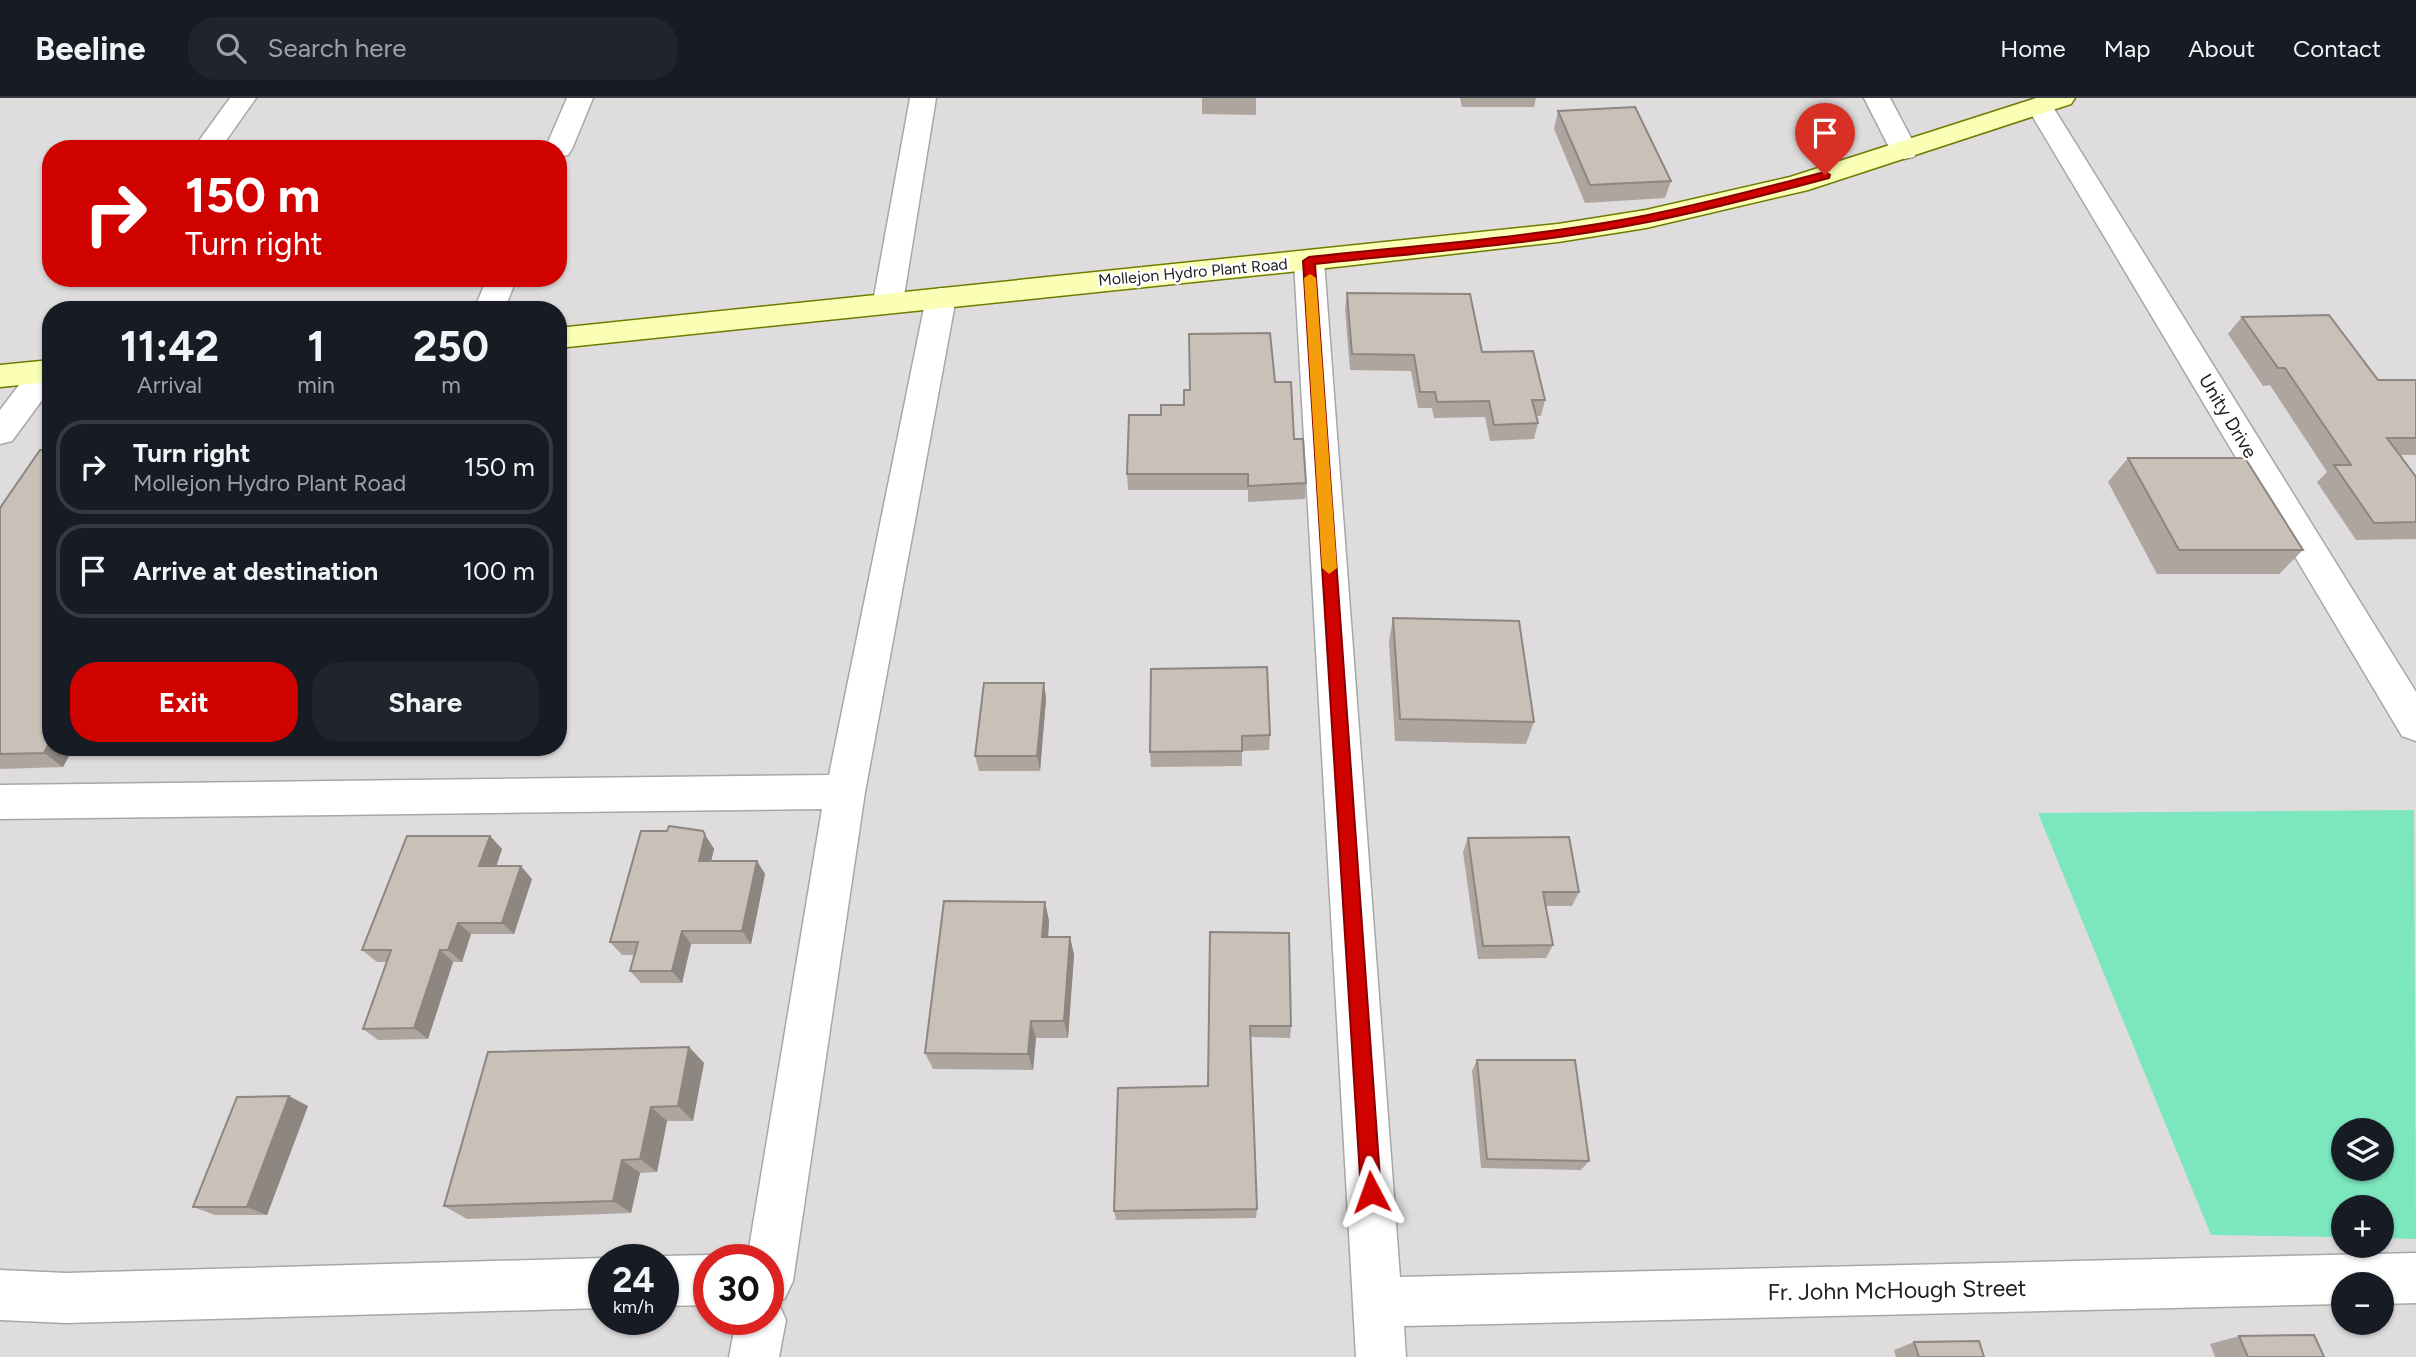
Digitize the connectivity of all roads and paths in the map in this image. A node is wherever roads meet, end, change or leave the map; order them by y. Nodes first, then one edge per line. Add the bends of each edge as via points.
1 (243, 98) edge
2 (580, 98) edge
3 (923, 98) edge
4 (1877, 98) edge
5 (2051, 102) edge
6 (213, 140) edge
7 (562, 140) edge
8 (1904, 151) junction
9 (1309, 261) junction
10 (941, 298) junction
11 (888, 302) junction
12 (567, 337) edge
13 (42, 373) edge
14 (0, 376) edge
15 (42, 381) edge
16 (0, 433) edge
17 (2416, 725) edge
18 (845, 792) junction
19 (0, 802) edge
20 (774, 1244) edge
21 (2416, 1278) edge
22 (588, 1283) edge
23 (0, 1295) edge
24 (1378, 1302) junction
25 (758, 1335) edge
26 (754, 1357) edge
27 (1381, 1357) edge

1 - 6 street
2 - 7 street
3 - 11 street
4 - 8 street
5 - 8 street, Mollejon Hydro Plant Road
5 - 17 street, Unity Drive
8 - 9 street, Mollejon Hydro Plant Road via 1798,184 1646,219
9 - 10 street, Mollejon Hydro Plant Road
9 - 24 street
10 - 11 street, Mollejon Hydro Plant Road
10 - 18 street
11 - 12 street, Mollejon Hydro Plant Road
13 - 14 street
15 - 16 street
18 - 19 street
18 - 20 street
21 - 24 street, Fr. John McHough Street
22 - 23 street via 65,1298
24 - 27 street
25 - 26 street

